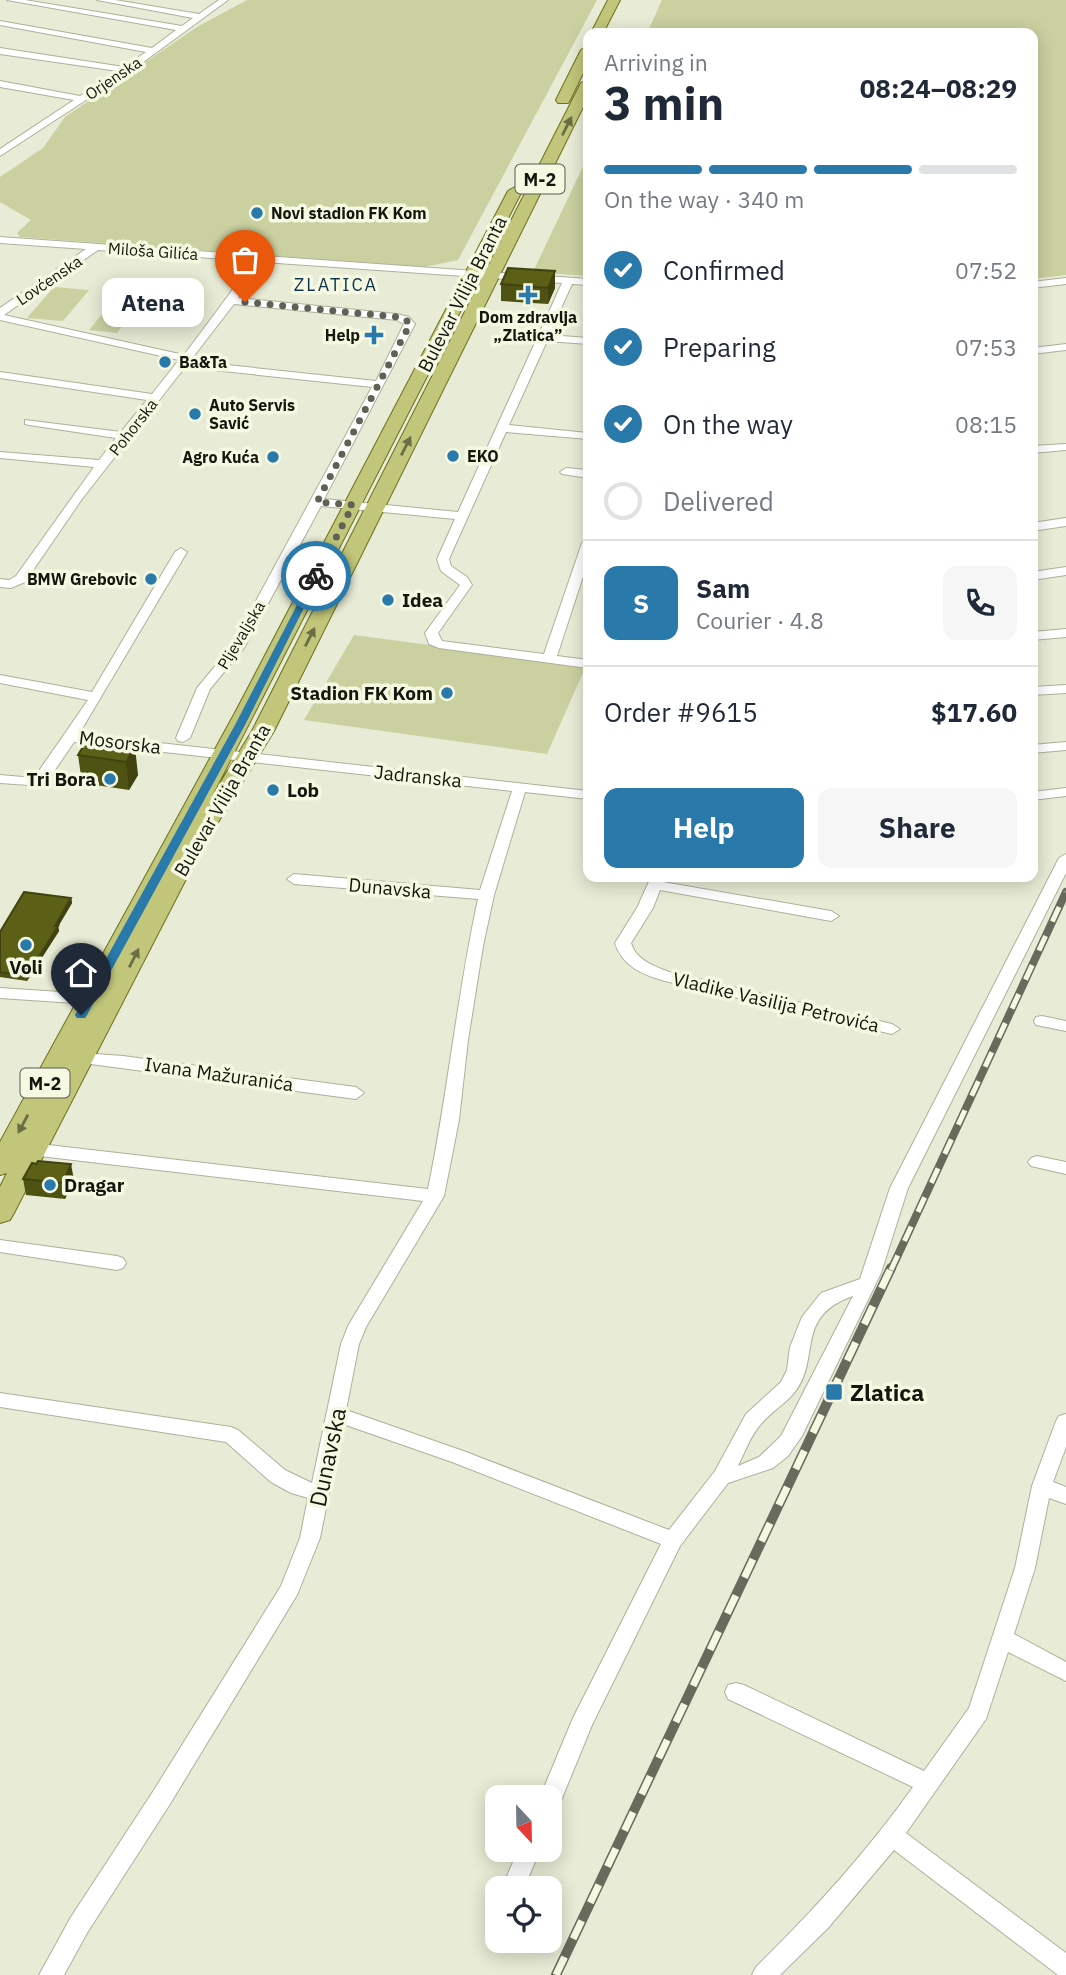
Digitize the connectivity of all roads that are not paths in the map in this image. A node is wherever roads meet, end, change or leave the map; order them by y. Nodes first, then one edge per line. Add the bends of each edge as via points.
1 (11, 0) edge
2 (101, 0) edge
3 (224, 0) edge
4 (614, 0) edge
5 (201, 17) junction
6 (0, 23) edge
7 (600, 28) edge
8 (184, 29) junction
9 (0, 51) edge
10 (154, 51) junction
11 (583, 60) edge
12 (125, 70) junction
13 (0, 84) edge
14 (583, 93) edge
15 (82, 99) junction
16 (557, 110) dead end
17 (0, 142) edge
18 (16, 143) junction
19 (0, 153) edge
20 (520, 181) dead end
21 (0, 240) edge
22 (96, 247) junction
23 (261, 258) junction
24 (473, 274) junction
25 (492, 275) junction
26 (569, 280) junction
27 (583, 281) edge
28 (1066, 281) edge
29 (1038, 284) edge
30 (230, 300) junction
31 (0, 315) edge
32 (543, 338) junction
33 (583, 341) edge
34 (1066, 346) edge
35 (1038, 350) edge
36 (183, 361) junction
37 (0, 375) edge
38 (380, 385) junction
39 (155, 398) junction
40 (29, 422) dead end
41 (504, 428) junction
42 (124, 436) junction
43 (583, 436) edge
44 (1066, 447) edge
45 (1038, 449) edge
46 (0, 455) edge
47 (104, 464) junction
48 (566, 472) dead end
49 (583, 474) edge
50 (317, 502) junction
51 (353, 505) junction
52 (375, 508) junction
53 (463, 516) junction
54 (1066, 522) edge
55 (1038, 526) edge
56 (181, 552) dead end
57 (583, 558) edge
58 (1066, 571) edge
59 (1038, 575) edge
60 (0, 583) edge
61 (1066, 633) edge
62 (1038, 635) edge
63 (549, 659) junction
64 (583, 663) edge
65 (0, 679) edge
66 (1066, 689) edge
67 (1038, 691) edge
68 (95, 697) junction
69 (70, 737) junction
70 (183, 737) dead end
71 (1066, 746) edge
72 (1038, 748) edge
73 (224, 754) junction
74 (248, 757) junction
75 (0, 779) edge
76 (520, 787) junction
77 (1066, 792) edge
78 (583, 794) edge
79 (1038, 795) edge
80 (1066, 858) edge
81 (295, 879) dead end
82 (656, 882) edge
83 (661, 882) edge
84 (486, 895) junction
85 (831, 916) dead end
86 (0, 993) edge
87 (90, 999) junction
88 (1042, 1021) dead end
89 (1066, 1026) edge
90 (892, 1029) dead end
91 (81, 1058) junction
92 (356, 1093) dead end
93 (31, 1149) junction
94 (1037, 1162) dead end
95 (0, 1166) edge
96 (1066, 1168) edge
97 (435, 1196) junction
98 (0, 1213) edge
99 (0, 1246) edge
100 (117, 1263) dead end
101 (866, 1284) junction
102 (0, 1400) edge
103 (337, 1414) junction
104 (1066, 1420) edge
105 (722, 1476) junction
106 (1042, 1486) junction
107 (320, 1493) junction
108 (1066, 1496) edge
109 (673, 1540) junction
110 (1002, 1638) junction
111 (1066, 1672) edge
112 (736, 1692) dead end
113 (928, 1783) junction
114 (557, 1785) edge
115 (892, 1835) junction
116 (1066, 1967) edge
117 (51, 1975) edge
118 (764, 1975) edge

1 - 8 street
2 - 5 street
3 - 5 street, Orjenska
4 - 7 main road
5 - 8 street, Orjenska
6 - 10 street
8 - 10 street, Orjenska
9 - 12 street
10 - 12 street, Orjenska
11 - 16 main road
12 - 15 street, Orjenska
13 - 15 street
25 -> 14 main road, Bulevar Vilija Branta / M-2
15 - 18 street, Orjenska
17 - 18 street
18 - 19 street, Orjenska
20 - 24 main road, Bulevar Vilija Branta / M-2
21 - 22 street, Miloša Gilića
22 - 23 street, Miloša Gilića
22 - 31 street, Lovćenska
23 - 24 street, Miloša Gilića
23 - 30 street, Pohorska
24 - 25 street, Miloša Gilića
24 - 51 main road, Bulevar Vilija Branta / M-2
25 - 26 street, Miloša Gilića
52 -> 25 main road, Bulevar Vilija Branta / M-2
26 - 27 street, Miloša Gilića
26 - 32 street
28 - 29 street
30 - 36 street, Pohorska
30 - 38 street, Pljevaljska via 405,319 410,324
31 - 36 street
32 - 33 street
32 - 41 street
34 - 35 street
36 - 38 street
36 - 39 street, Pohorska
37 - 39 street
38 - 50 street, Pljevaljska
39 - 42 street, Pohorska
40 - 42 street
41 - 43 street
41 - 53 street
42 - 47 street, Pohorska
44 - 45 street
46 - 47 street
47 - 60 street, Pohorska via 74,499 22,579
48 - 49 street
50 - 51 street
50 - 70 street, Pljevaljska via 237,648 204,688
51 - 52 street
51 - 73 main road, Bulevar Vilija Branta / M-2
52 - 53 street
74 -> 52 main road, Bulevar Vilija Branta / M-2
53 - 63 street via 443,563 466,585 431,633 434,641
54 - 55 street
56 - 68 street
57 - 63 street
58 - 59 street
61 - 62 street
63 - 64 street
65 - 68 street
66 - 67 street
68 - 69 street
69 - 73 street, Mosorska
69 - 75 street, Mosorska via 39,783
71 - 72 street
73 - 74 street, Mosorska
73 - 87 main road, Bulevar Vilija Branta / M-2
74 - 76 street, Jadranska
91 -> 74 main road, Bulevar Vilija Branta / M-2 via 190,850
76 - 78 street, Jadranska
76 - 84 street, Dunavska
77 - 79 street
80 - 101 street via 899,1188
81 - 84 street, Dunavska
82 - 90 street, Vladike Vasilija Petrovića via 623,943 626,953 642,967 699,986
83 - 85 street
84 - 97 street, Dunavska
86 - 87 street
87 -> 95 main road, Bulevar Vilija Branta / M-2
88 - 89 street
91 - 92 street, Ivana Mažuranića
91 - 93 main road, Bulevar Vilija Branta / M-2
93 - 97 street
93 - 98 main road, Bulevar Vilija Branta / M-2
94 - 96 street
97 - 103 street, Dunavska via 357,1326
99 - 100 street
101 - 105 street via 843,1339 788,1440 773,1458 752,1470
101 - 105 street via 827,1298 808,1322 788,1387 753,1419
102 - 107 street via 231,1435 278,1476
103 - 107 street, Dunavska
103 - 109 street
104 - 106 street
105 - 109 street
106 - 108 street
106 - 110 street via 1032,1542
107 - 117 street, Dunavska via 301,1565 274,1619
109 - 114 street via 581,1725
110 - 111 street
110 - 113 street via 978,1712
112 - 113 street
113 - 115 street
115 - 116 street
115 - 118 street via 820,1920

